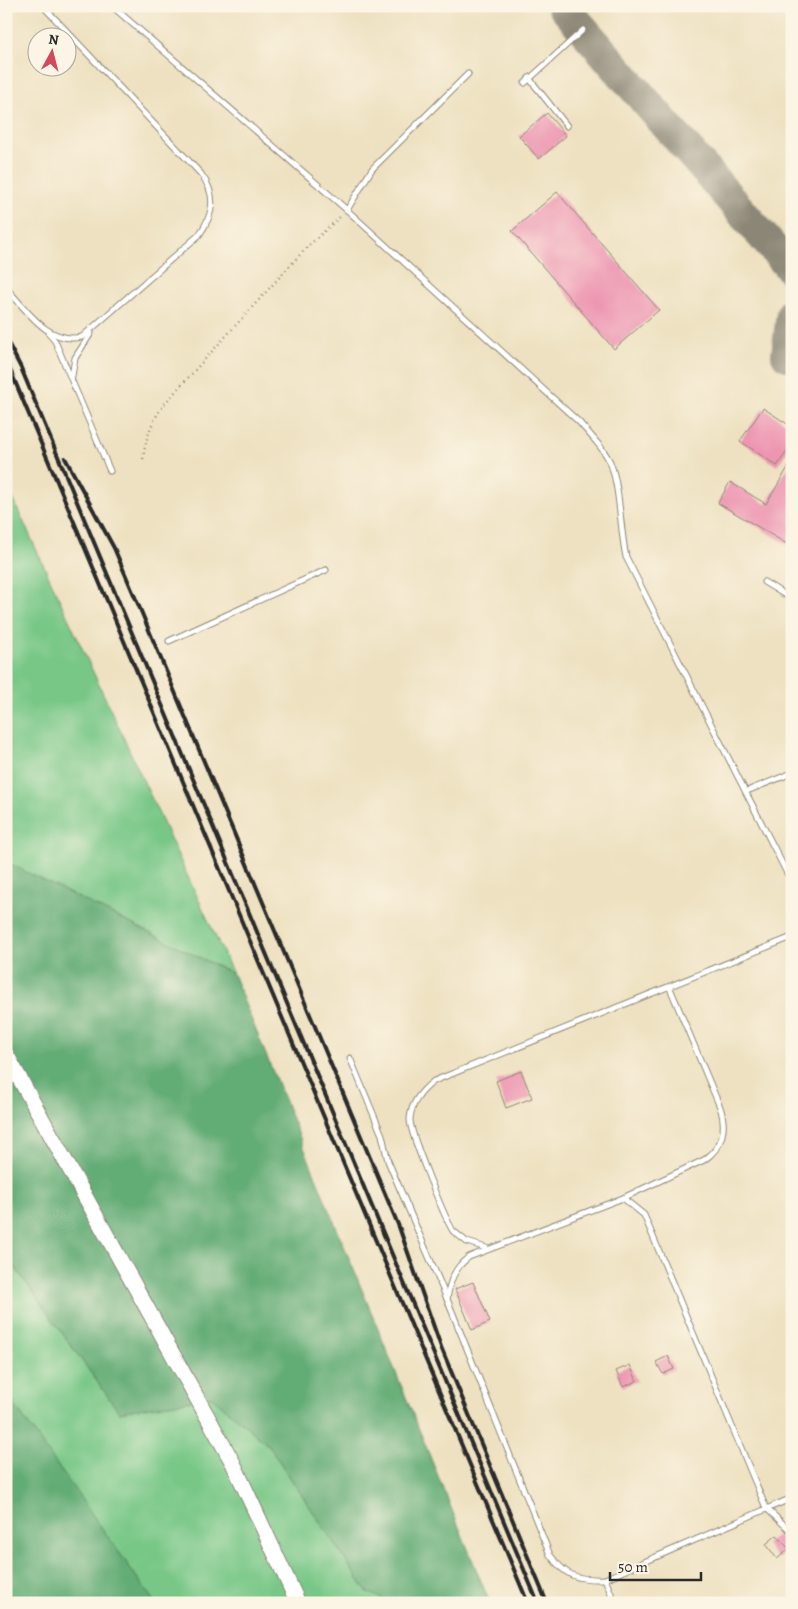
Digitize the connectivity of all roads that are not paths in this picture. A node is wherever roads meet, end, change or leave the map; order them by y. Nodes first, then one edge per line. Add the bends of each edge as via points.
1 (43, 6) edge
2 (112, 6) edge
3 (584, 30) dead end
4 (468, 74) dead end
5 (529, 78) junction
6 (525, 83) dead end
7 (567, 126) dead end
8 (347, 210) junction
9 (6, 288) edge
10 (96, 327) junction
11 (49, 333) junction
12 (73, 384) junction
13 (110, 471) dead end
14 (326, 570) dead end
15 (764, 582) dead end
16 (792, 599) edge
17 (169, 641) dead end
18 (792, 773) edge
19 (747, 790) junction
20 (792, 883) edge
21 (792, 937) edge
22 (670, 988) junction
23 (6, 1054) edge
24 (350, 1058) dead end
25 (623, 1198) junction
26 (486, 1248) junction
27 (447, 1299) junction
28 (792, 1498) edge
29 (766, 1508) junction
30 (792, 1532) edge
31 (605, 1579) junction
32 (298, 1603) edge
33 (615, 1603) edge

1 - 10 lane via 208,183 212,198 210,219 199,235
2 - 8 lane
3 - 5 lane
4 - 8 lane via 372,169
5 - 6 lane
5 - 7 lane
8 - 19 lane via 579,422 598,444 609,461 614,478 626,557
9 - 11 lane
10 - 11 lane via 74,339
10 - 12 lane via 75,358
11 - 12 lane
12 - 13 lane
14 - 17 lane
15 - 16 lane
18 - 19 lane
19 - 20 lane
21 - 22 lane
22 - 25 lane via 720,1107 723,1134 715,1150 704,1160
22 - 26 lane via 434,1081 415,1101 410,1126 448,1222 453,1231 467,1242
23 - 32 main road via 233,1463
24 - 27 lane via 382,1135 388,1161
25 - 26 lane
25 - 29 lane via 644,1215
26 - 27 lane via 460,1263 450,1279
27 - 31 lane via 550,1555 566,1574 593,1580
28 - 29 lane
29 - 30 lane
29 - 31 lane
31 - 33 lane

